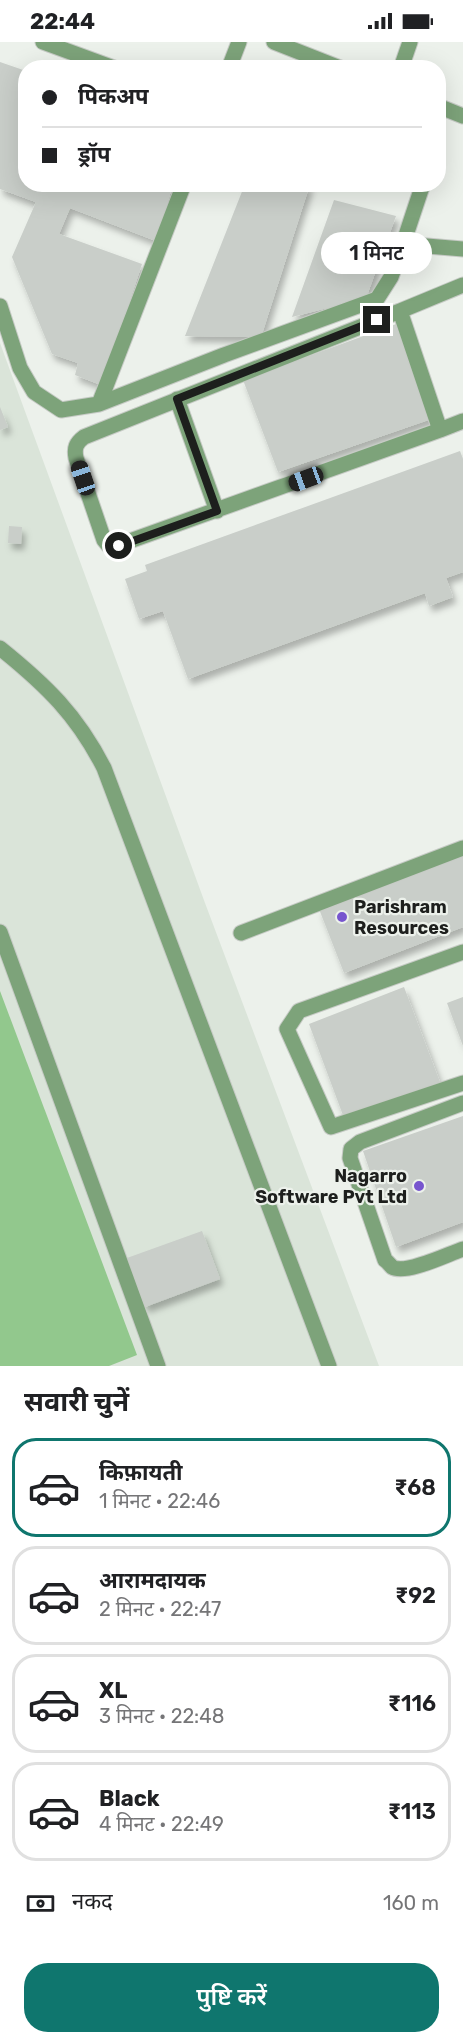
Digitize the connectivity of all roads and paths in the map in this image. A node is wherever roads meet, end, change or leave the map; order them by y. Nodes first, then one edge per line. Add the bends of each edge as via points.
1 (43, 42) edge
2 (239, 42) edge
3 (410, 42) edge
4 (284, 44) edge
5 (66, 46) edge
6 (97, 60) edge
7 (232, 60) edge
8 (321, 60) edge
9 (404, 60) edge
10 (446, 109) edge
11 (463, 116) edge
12 (181, 192) edge
13 (420, 192) edge
14 (403, 244) junction
15 (463, 249) edge
16 (463, 285) edge
17 (0, 306) edge
18 (400, 311) junction
19 (177, 399) junction
20 (99, 404) junction
21 (463, 421) edge
22 (440, 430) junction
23 (217, 511) junction
24 (0, 648) edge
25 (463, 848) edge
26 (0, 932) edge
27 (241, 933) dead end
28 (463, 952) edge
29 (463, 1083) edge
30 (463, 1103) edge
31 (463, 1249) edge
32 (154, 1365) edge
33 (329, 1366) edge

1 - 5 lane
2 - 7 lane
3 - 9 lane
4 - 8 lane
5 - 6 lane
10 - 11 lane
12 - 20 lane
13 - 14 lane
14 - 15 lane
14 - 20 lane via 391,277 376,299
16 - 18 lane
17 - 20 lane via 20,368 34,392 62,410
18 - 19 lane
18 - 22 lane
19 - 23 lane
19 - 23 lane via 78,441 76,458 104,540 113,548
21 - 22 lane
22 - 23 lane
24 - 33 lane via 68,711 104,768
25 - 27 lane
26 - 32 lane
28 - 29 lane via 299,1011 287,1029 331,1127
30 - 31 lane via 360,1142 351,1149 350,1158 385,1260 392,1267 414,1267

